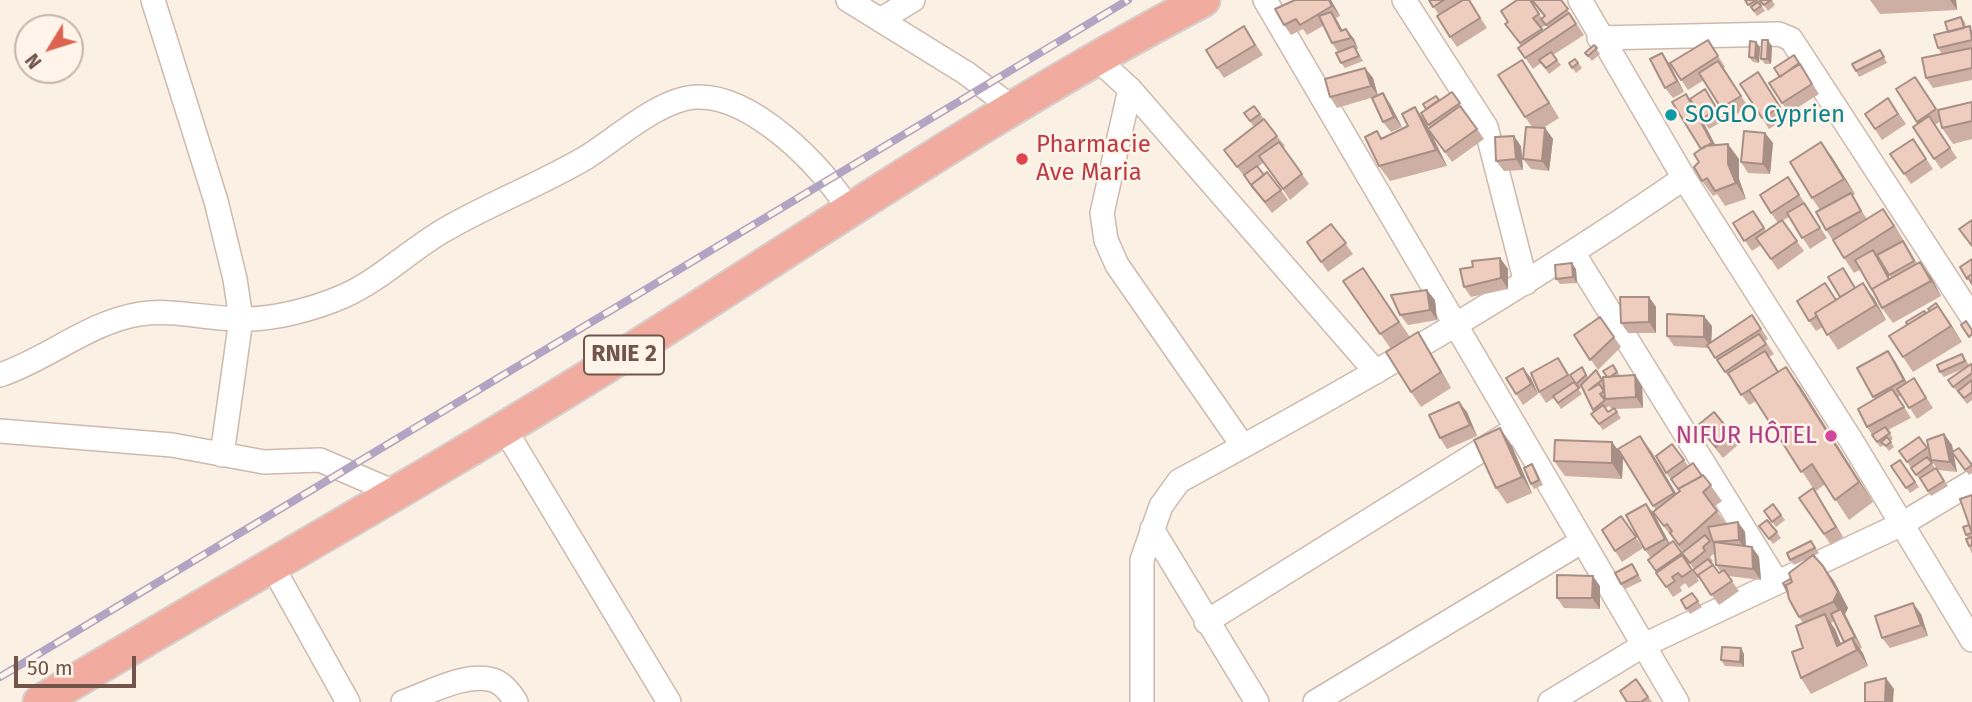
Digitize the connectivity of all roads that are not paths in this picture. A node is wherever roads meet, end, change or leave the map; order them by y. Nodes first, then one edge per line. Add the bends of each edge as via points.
1 (153, 0) edge
2 (848, 0) edge
3 (913, 0) edge
4 (1203, 0) edge
5 (1265, 0) edge
6 (1404, 0) edge
7 (1580, 0) edge
8 (880, 20) junction
9 (1599, 37) junction
10 (1097, 59) junction
11 (1130, 89) junction
12 (1014, 109) junction
13 (1684, 178) junction
14 (849, 210) junction
15 (1574, 254) junction
16 (1526, 283) junction
17 (1972, 317) edge
18 (241, 319) junction
19 (1455, 325) junction
20 (1376, 372) junction
21 (0, 375) edge
22 (504, 428) junction
23 (1515, 429) junction
24 (0, 431) edge
25 (1243, 446) junction
26 (222, 455) junction
27 (1972, 482) edge
28 (394, 492) junction
29 (1902, 524) junction
30 (1152, 529) junction
31 (1581, 542) junction
32 (271, 564) junction
33 (1777, 582) junction
34 (1206, 622) junction
35 (1972, 639) edge
36 (1644, 645) junction
37 (40, 702) edge
38 (348, 702) edge
39 (403, 702) edge
40 (516, 702) edge
41 (669, 702) edge
42 (1142, 702) edge
43 (1257, 702) edge
44 (1315, 702) edge
45 (1550, 702) edge
46 (1677, 702) edge

1 - 18 street via 216,201
2 - 8 street
3 - 8 street
4 - 10 highway, RNIE 2
5 - 19 street
6 - 16 street via 1486,127
7 - 9 street
8 - 12 street
9 - 13 street
9 - 17 street via 1779,34 1791,39
10 - 11 street
10 - 12 highway, RNIE 2
11 - 20 street
11 - 25 street via 1102,214 1106,240 1117,265
12 - 14 highway, RNIE 2
13 - 15 street
13 - 29 street
14 - 18 street via 817,165 766,124 718,98 695,96 671,103 562,172 443,230 345,296 315,307
14 - 22 highway, RNIE 2
15 - 16 street
15 - 33 street
16 - 19 street
18 - 21 street via 140,314 105,324
18 - 26 street
19 - 20 street
19 - 23 street
20 - 25 street
22 - 28 highway, RNIE 2
22 - 41 street
23 - 31 street
23 - 34 street
24 - 26 street via 172,445
25 - 30 street via 1179,481
26 - 28 street via 264,462 320,460
27 - 29 street
28 - 32 highway, RNIE 2
29 - 33 street
29 - 35 street
30 - 34 street
30 - 42 street via 1142,560
31 - 36 street
31 - 44 street
32 - 37 highway, RNIE 2
32 - 38 street
33 - 36 street
34 - 43 street
36 - 45 street
36 - 46 street
39 - 40 street via 470,679 494,680

